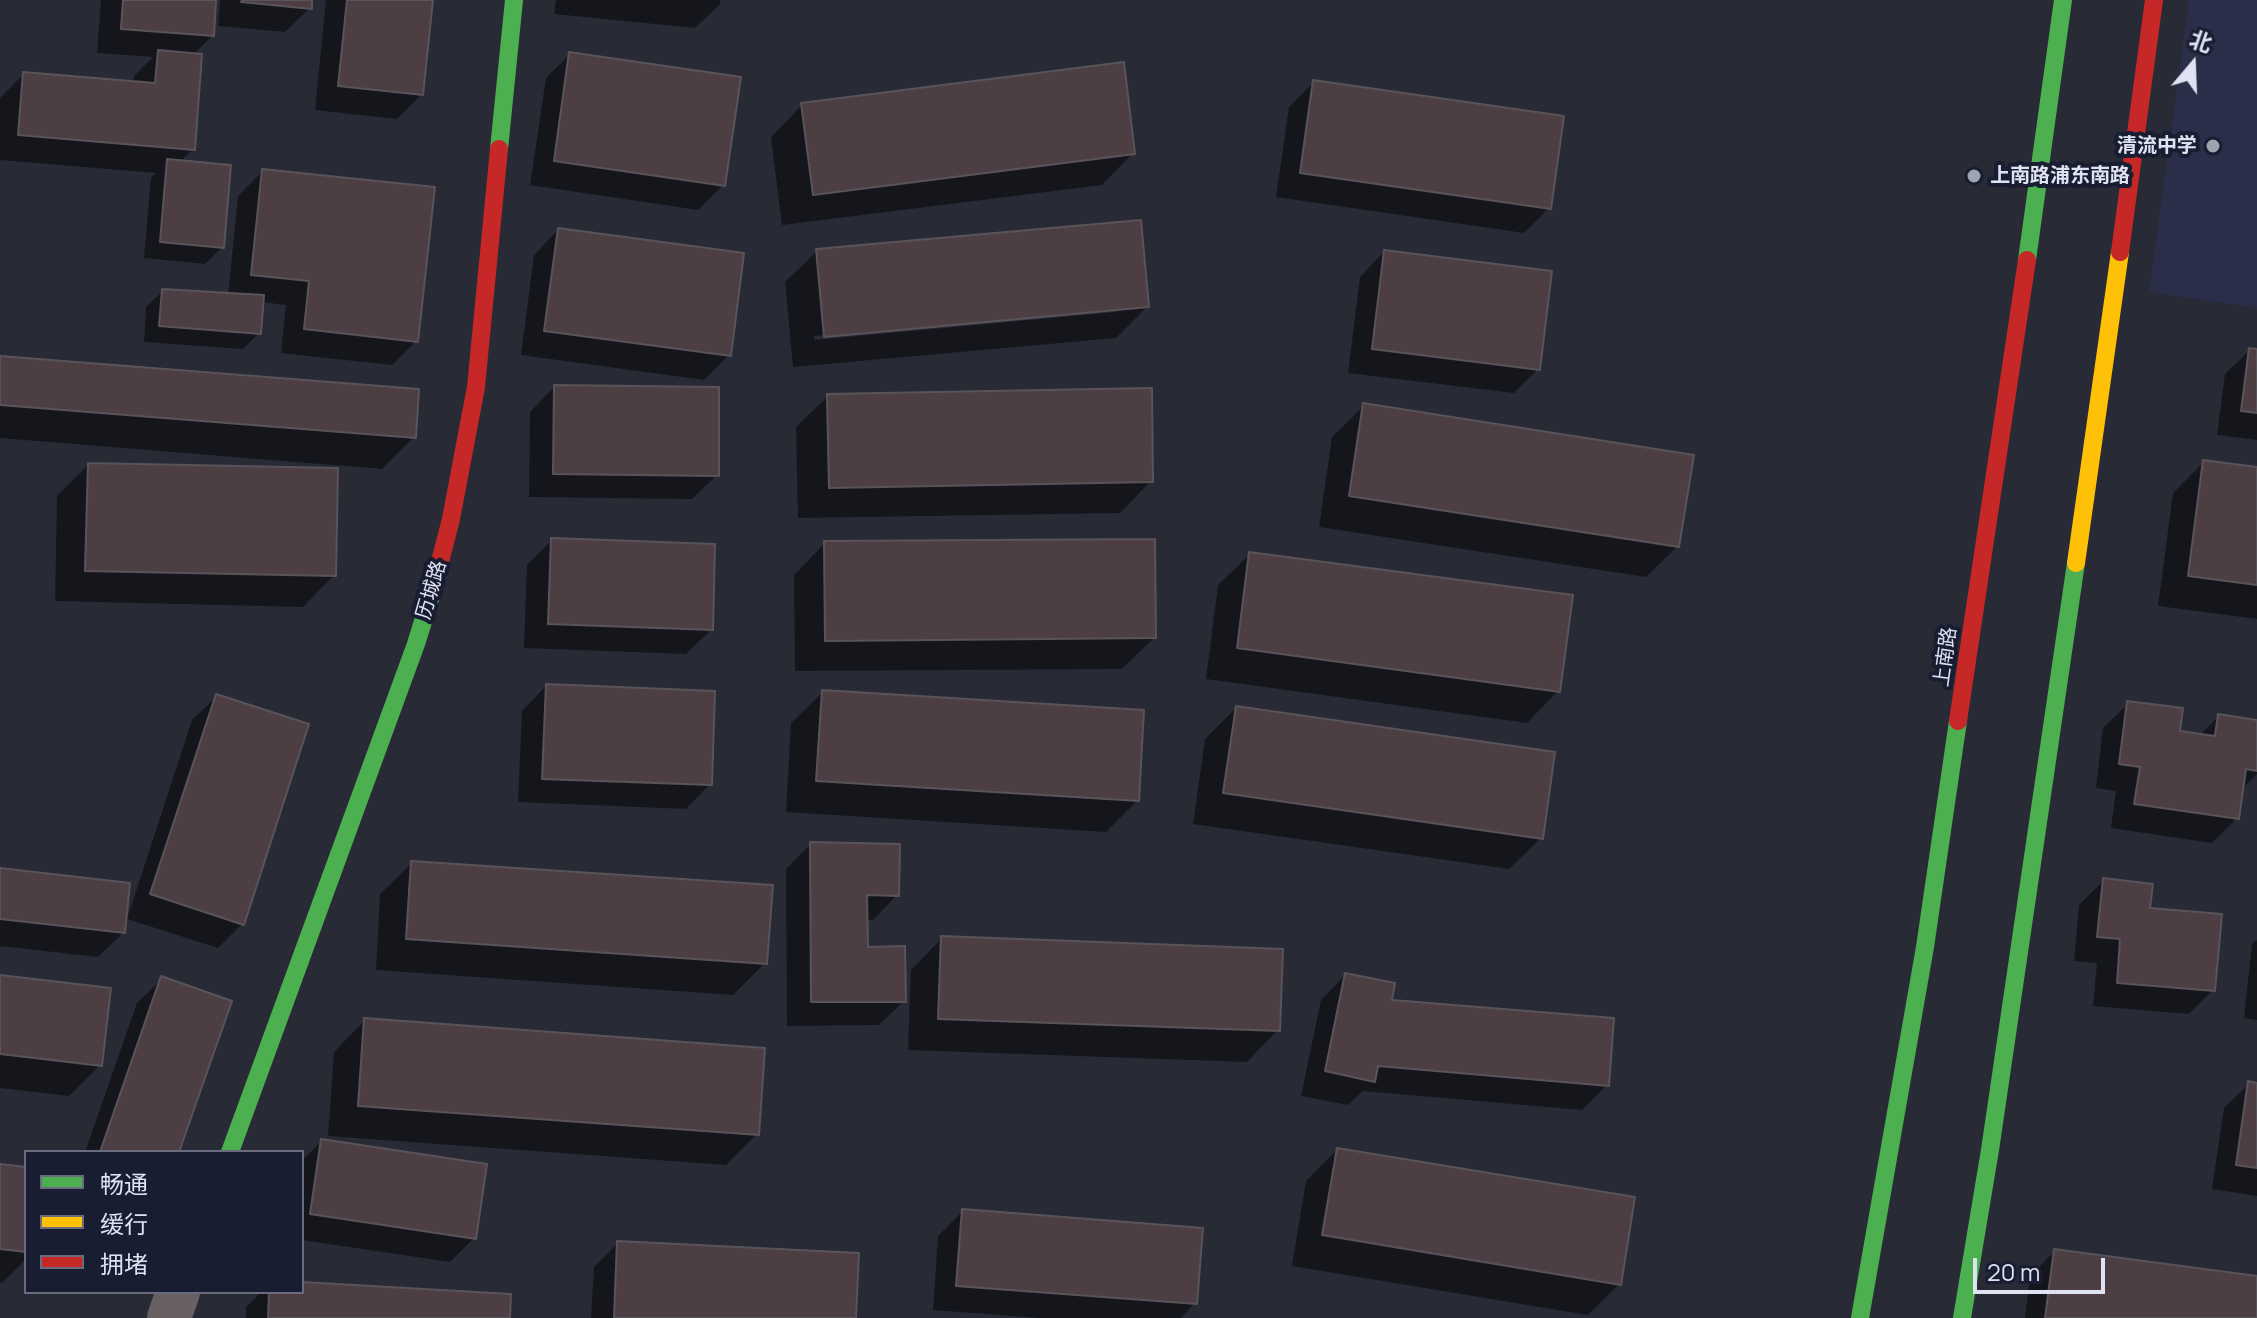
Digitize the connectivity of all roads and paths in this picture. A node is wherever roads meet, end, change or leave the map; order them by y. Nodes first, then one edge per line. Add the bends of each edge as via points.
1 (514, 0) edge
2 (2063, 0) edge
3 (2154, 0) edge
4 (231, 1150) edge
5 (177, 1294) edge
6 (169, 1318) edge
7 (1860, 1318) edge
8 (1962, 1318) edge

1 - 4 main road, 历城路 via 476,387 448,532 416,644
2 - 7 main road, 上南路 via 1925,947
3 - 8 main road via 2057,697
5 - 6 street

